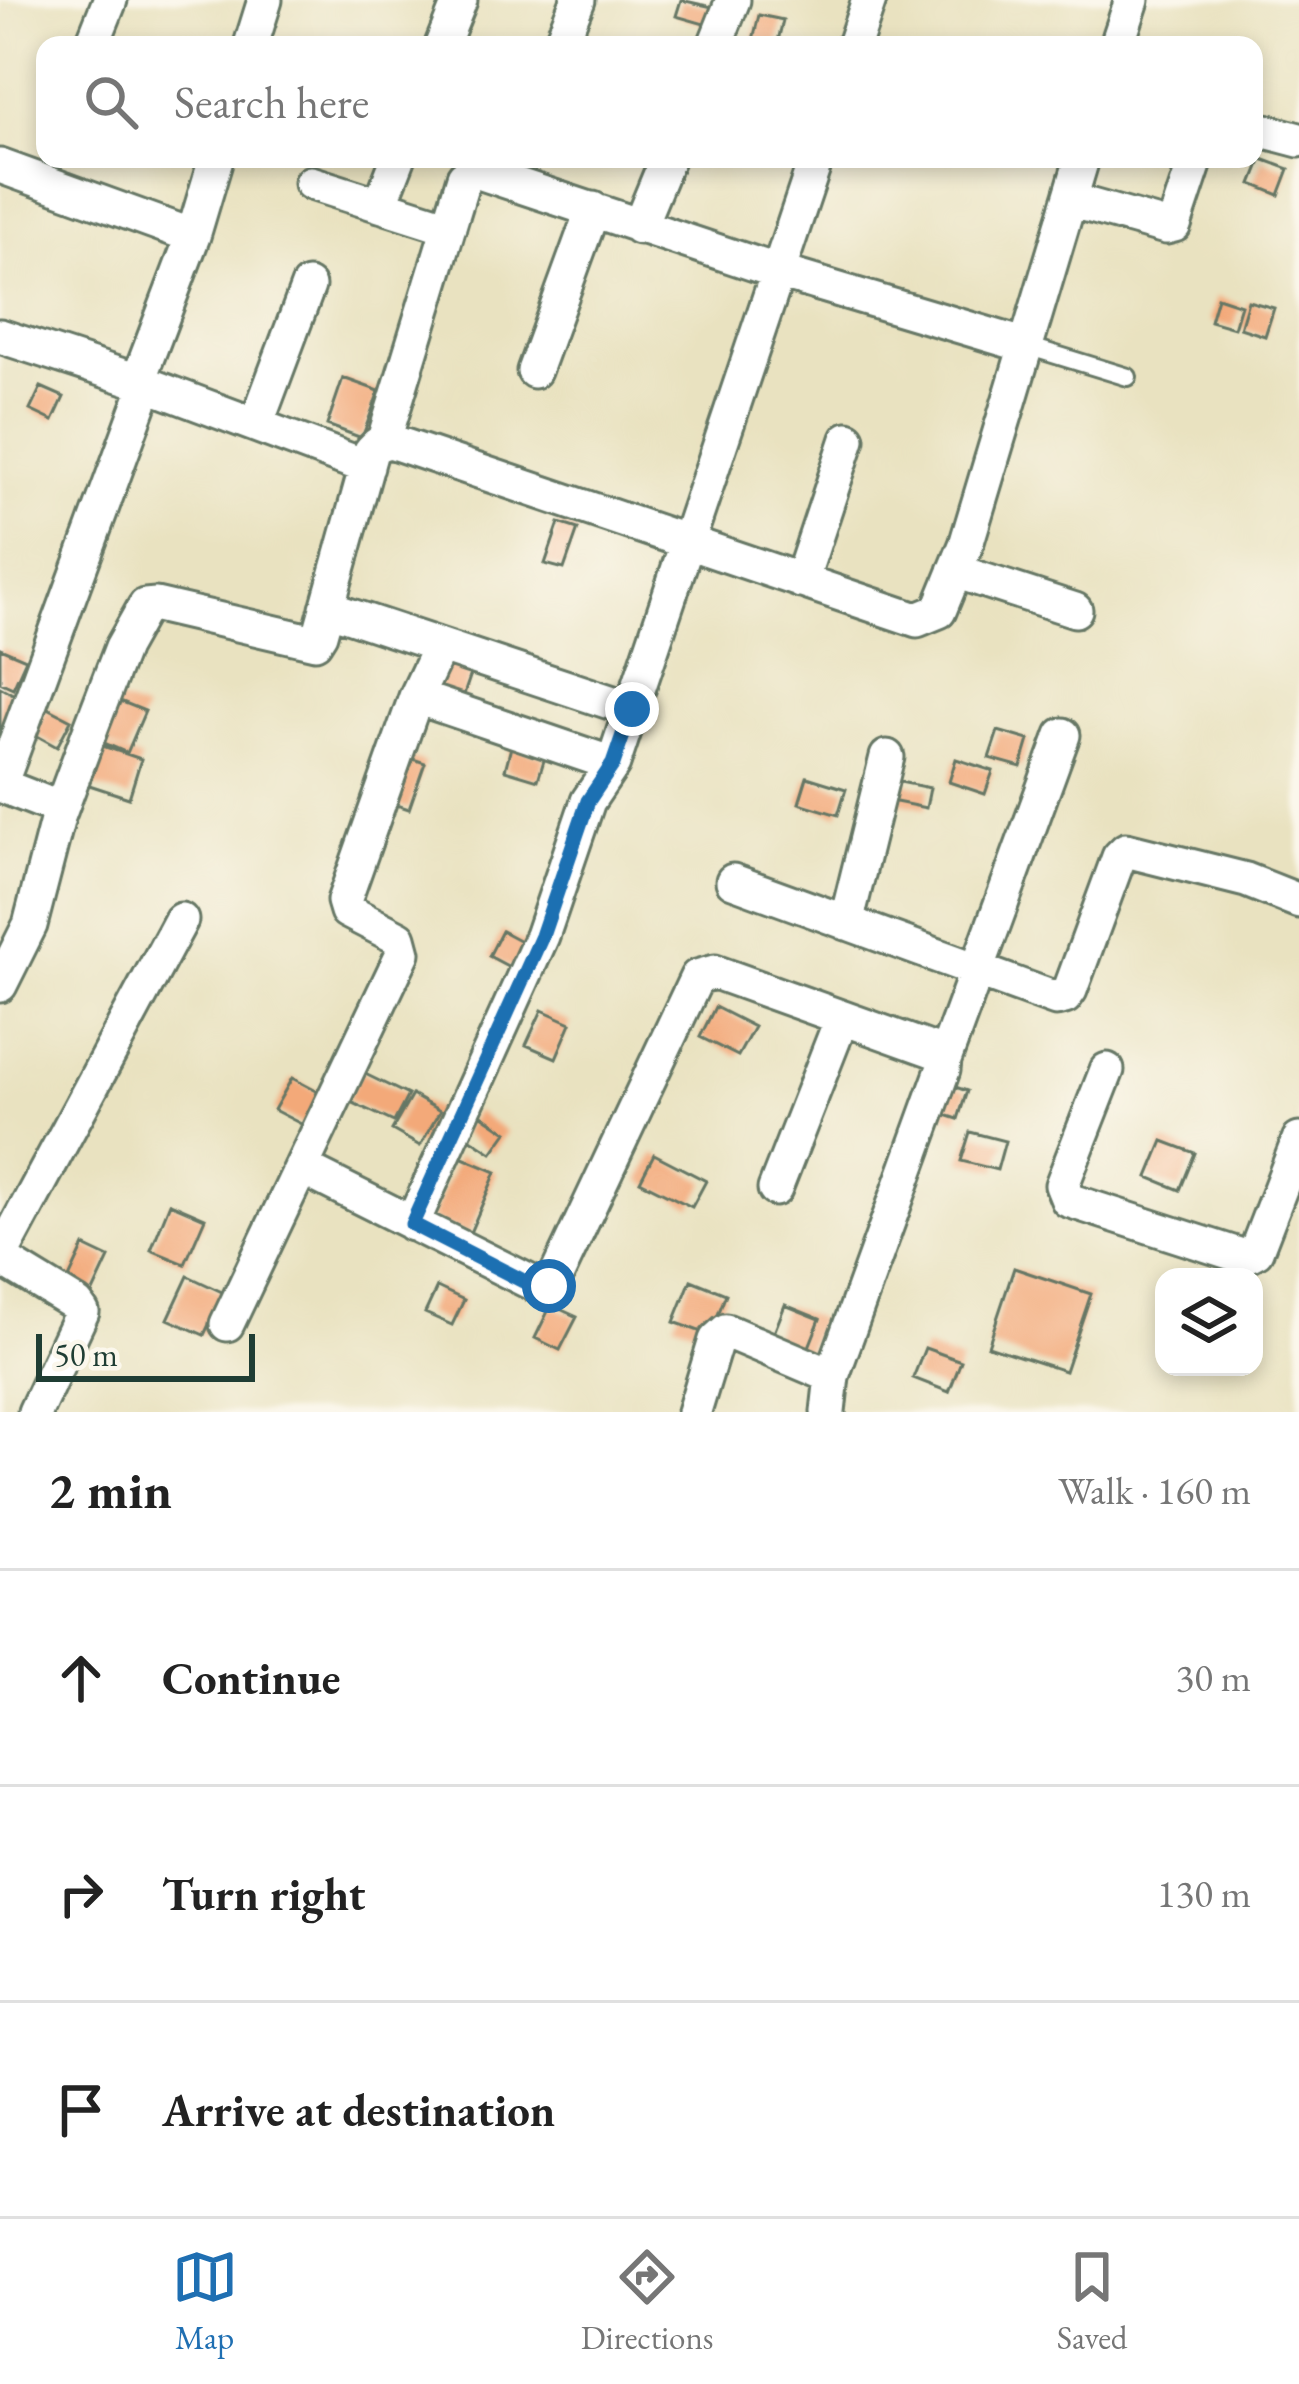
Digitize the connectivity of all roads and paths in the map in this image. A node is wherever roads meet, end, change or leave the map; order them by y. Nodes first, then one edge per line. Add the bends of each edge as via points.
1 (110, 0) edge
2 (265, 0) edge
3 (460, 0) edge
4 (578, 0) edge
5 (733, 0) edge
6 (869, 0) edge
7 (1132, 0) edge
8 (96, 36) edge
9 (254, 36) edge
10 (446, 36) edge
11 (564, 36) edge
12 (719, 36) edge
13 (857, 36) edge
14 (1120, 36) edge
15 (1263, 130) edge
16 (1299, 140) edge
17 (0, 166) edge
18 (213, 168) edge
19 (394, 168) edge
20 (663, 168) edge
21 (813, 168) edge
22 (1079, 168) edge
23 (1193, 168) edge
24 (42, 169) edge
25 (510, 170) edge
26 (311, 183) dead end
27 (1070, 200) junction
28 (380, 205) junction
29 (593, 209) junction
30 (449, 226) junction
31 (639, 227) junction
32 (193, 236) junction
33 (779, 272) junction
34 (308, 286) dead end
35 (0, 336) edge
36 (1027, 346) junction
37 (534, 371) dead end
38 (1128, 377) dead end
39 (143, 383) junction
40 (256, 425) junction
41 (848, 439) dead end
42 (375, 455) junction
43 (688, 544) junction
44 (955, 571) junction
45 (802, 581) junction
46 (327, 608) junction
47 (1075, 610) dead end
48 (440, 646) junction
49 (416, 697) junction
50 (632, 709) junction
51 (1063, 735) dead end
52 (887, 757) dead end
53 (613, 764) junction
54 (61, 809) junction
55 (733, 881) dead end
56 (1299, 901) edge
57 (181, 920) dead end
58 (846, 922) junction
59 (978, 972) junction
60 (0, 985) edge
61 (842, 1018) junction
62 (944, 1060) junction
63 (1107, 1070) dead end
64 (1299, 1140) edge
65 (302, 1168) junction
66 (775, 1189) dead end
67 (412, 1224) junction
68 (2, 1248) edge
69 (226, 1324) dead end
70 (832, 1376) junction
71 (35, 1412) edge
72 (694, 1412) edge
73 (827, 1412) edge

1 - 8 street
2 - 9 street
3 - 10 street
4 - 11 street
5 - 12 street
6 - 13 street
7 - 14 street
15 - 16 street
17 - 24 street
18 - 32 street
19 - 28 street
20 - 31 street
21 - 33 street
22 - 27 street
23 - 27 street via 1174,225
24 - 32 street
25 - 29 street
25 - 30 street via 468,172
26 - 28 street
27 - 36 street
28 - 30 street
29 - 31 street
29 - 37 street
30 - 42 street
31 - 33 street
32 - 39 street
33 - 36 street
33 - 43 street
34 - 40 street
35 - 39 street
36 - 38 lane
36 - 44 street
39 - 40 street
39 - 54 street via 0,785
40 - 42 street
41 - 45 street
42 - 43 street via 390,441
42 - 46 street
43 - 45 street
43 - 50 street
44 - 45 street via 939,611 916,620
44 - 47 street
46 - 48 street
46 - 54 street via 315,642 305,642 145,606
48 - 49 street
48 - 50 street
49 - 53 street
49 - 65 street via 344,901 347,911 399,938 403,953
50 - 53 street
51 - 59 street
52 - 58 street
53 - 67 street via 588,801 542,936
54 - 60 street via 30,925
55 - 58 street
56 - 59 street via 1126,850 1065,997
57 - 68 street
58 - 59 street
59 - 62 street
61 - 62 street
61 - 66 street
61 - 67 street via 715,972 697,977 549,1286 537,1288
62 - 70 street
63 - 64 street via 1062,1185 1068,1200 1245,1257 1256,1251
65 - 67 street
65 - 69 street
68 - 71 street via 82,1312
70 - 72 street via 726,1331
70 - 73 street

